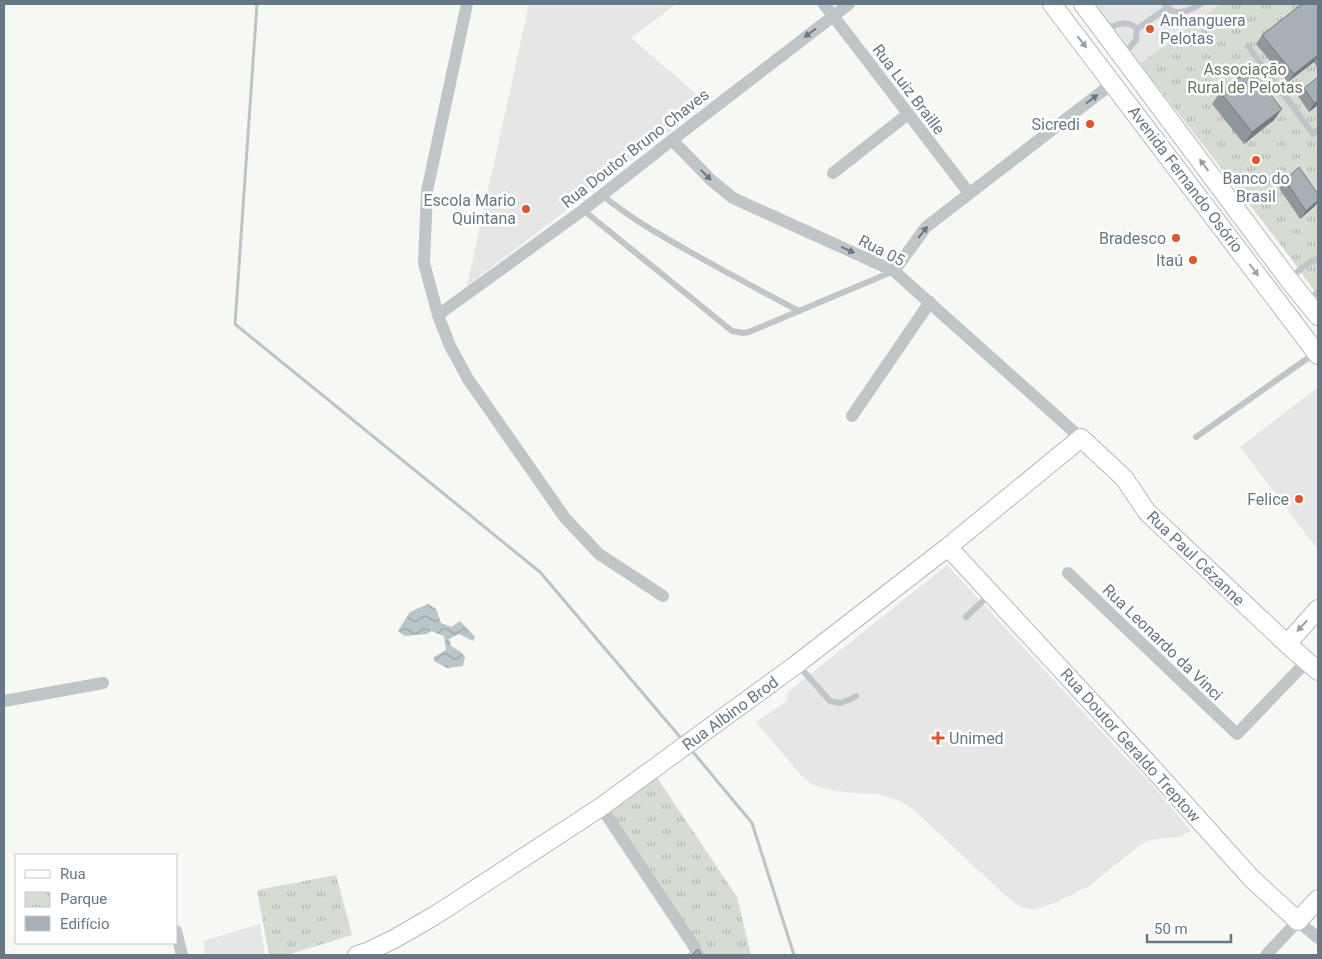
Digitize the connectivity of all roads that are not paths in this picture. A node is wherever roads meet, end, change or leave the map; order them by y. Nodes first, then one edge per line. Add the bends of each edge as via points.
1 (467, 4) edge
2 (824, 4) edge
3 (849, 4) edge
4 (1052, 4) edge
5 (1084, 4) edge
6 (1200, 4) edge
7 (1166, 6) edge
8 (833, 16) junction
9 (1138, 29) junction
10 (1103, 30) junction
11 (1248, 46) dead end
12 (1123, 55) junction
13 (1113, 83) junction
14 (908, 114) junction
15 (1318, 130) edge
16 (672, 140) junction
17 (833, 173) dead end
18 (969, 193) junction
19 (602, 195) junction
20 (583, 210) junction
21 (1318, 259) edge
22 (894, 271) junction
23 (1289, 280) junction
24 (1313, 297) edge
25 (930, 302) junction
26 (799, 311) junction
27 (438, 315) junction
28 (1318, 316) edge
29 (1317, 354) edge
30 (852, 416) dead end
31 (1196, 437) dead end
32 (1081, 438) junction
33 (948, 547) junction
34 (1068, 573) dead end
35 (991, 594) junction
36 (663, 596) dead end
37 (1318, 609) edge
38 (966, 617) dead end
39 (1287, 644) junction
40 (797, 664) junction
41 (1312, 666) edge
42 (104, 683) dead end
43 (856, 696) dead end
44 (4, 701) edge
45 (601, 807) junction
46 (1318, 899) edge
47 (1298, 921) junction
48 (1318, 938) edge
49 (178, 939) edge
50 (693, 953) edge
51 (364, 954) edge
52 (182, 955) edge
53 (1266, 955) edge

1 - 27 street via 426,191 424,262
2 - 8 street, Rua Luiz Braille
3 - 8 street, Rua Doutor Bruno Chaves
4 -> 13 street, Avenida Fernando Osório
5 - 10 street, Avenida Fernando Osório
6 - 7 lane via 1183,12
7 - 9 lane
8 - 14 street, Rua Luiz Braille
8 -> 16 street, Rua Doutor Bruno Chaves
9 - 10 lane via 1128,22
9 - 12 lane via 1136,40
10 - 12 street, Avenida Fernando Osório
11 - 15 lane via 1313,134
23 -> 12 street, Avenida Fernando Osório
18 -> 13 street
13 -> 29 street, Avenida Fernando Osório
14 - 17 street
14 - 18 street, Rua Luiz Braille
16 - 19 street, Rua Doutor Bruno Chaves
16 -> 22 street, Rua 05 via 733,198
22 -> 18 street via 926,227
19 - 20 street, Rua Doutor Bruno Chaves
19 - 26 lane via 630,217
20 - 26 lane via 732,331 749,332
20 - 27 street, Rua Doutor Bruno Chaves
21 - 23 lane
22 - 25 street, Rua 05
22 - 26 lane
23 - 24 street, Avenida Fernando Osório
24 - 28 street, Avenida Fernando Osório
25 - 30 street
25 - 32 street, Rua 05
27 - 36 street via 468,379 565,518 599,554
29 - 31 lane
32 - 33 street, Rua Albino Brod
32 - 39 street, Rua Paul Cézanne via 1124,478 1147,512
33 - 35 street, Rua Doutor Geraldo Treptow
33 - 40 street, Rua Albino Brod
34 - 41 street, Rua Leonardo da Vinci via 1237,734
35 - 38 lane
35 - 47 street, Rua Doutor Geraldo Treptow via 1252,879
37 -> 39 street
39 - 41 street, Rua Paul Cézanne
40 - 43 lane via 830,701 840,703
40 - 45 street, Rua Albino Brod
42 - 44 street
45 - 50 street
45 - 51 street, Rua Albino Brod via 415,928
46 - 47 street
47 - 48 street, Rua Doutor Geraldo Treptow
47 - 53 street
49 - 52 street

